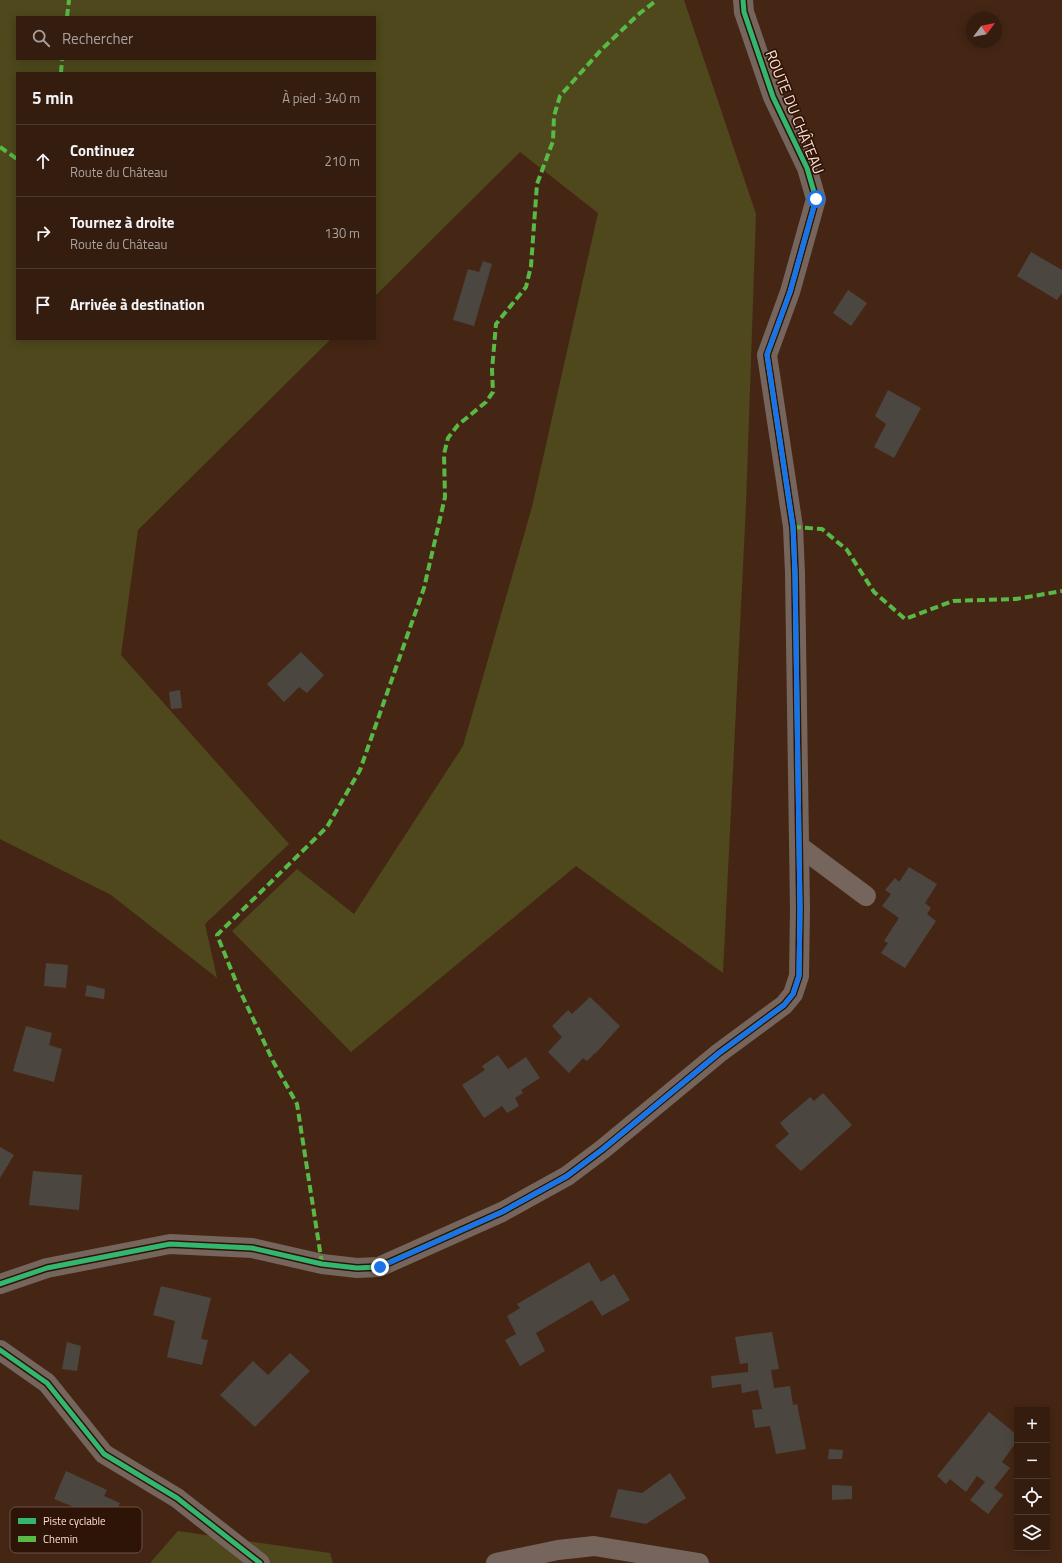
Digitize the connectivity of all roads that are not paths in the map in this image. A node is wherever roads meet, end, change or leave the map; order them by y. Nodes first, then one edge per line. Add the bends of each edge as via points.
1 (743, 0) edge
2 (799, 846) junction
3 (866, 896) dead end
4 (0, 1284) edge
5 (0, 1350) edge
6 (260, 1563) edge
7 (496, 1563) edge
8 (698, 1563) edge

1 - 2 street, ROUTE DU CHÂTEAU via 744,12 773,97 807,168 816,199 790,292 767,354 793,527
2 - 3 street
2 - 4 street, ROUTE DU CHÂTEAU via 799,976 793,994 784,1005 719,1053 567,1176 502,1212 380,1267 357,1268 322,1264 252,1248 170,1244 47,1268
5 - 6 street via 47,1383 104,1454 177,1498
7 - 8 street via 558,1550 594,1546

